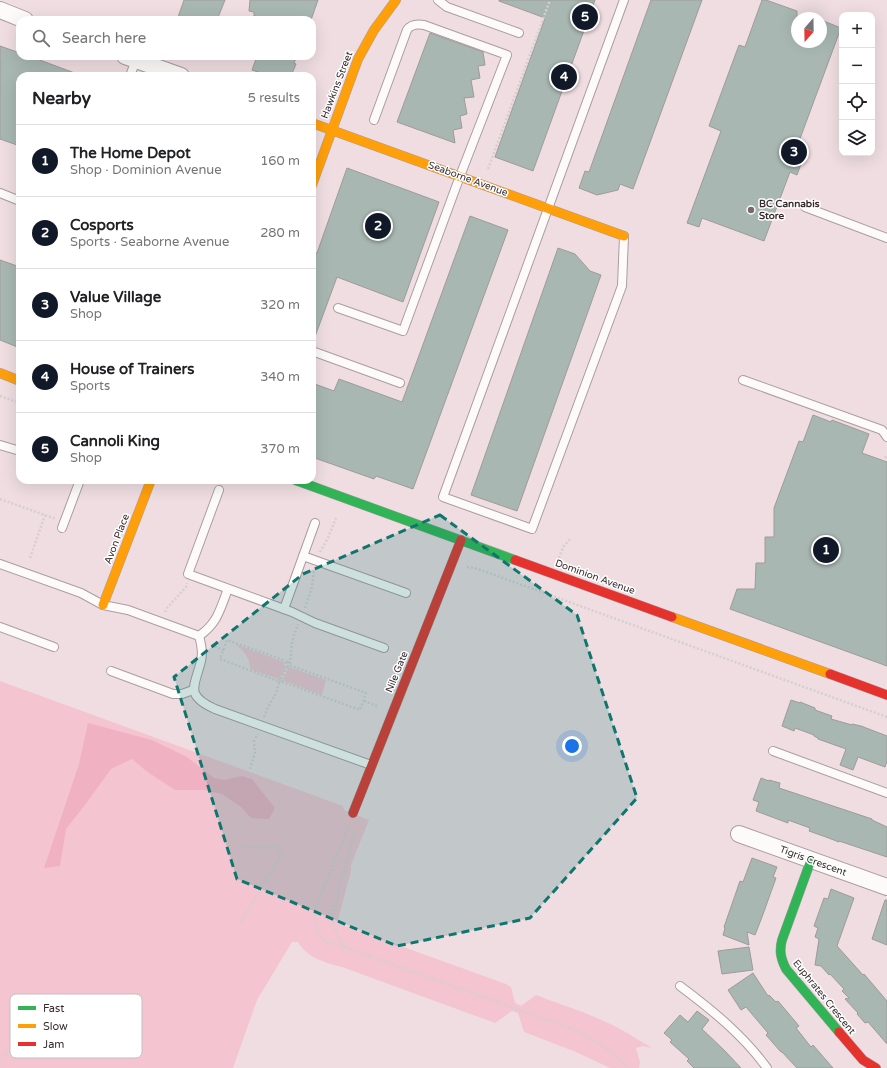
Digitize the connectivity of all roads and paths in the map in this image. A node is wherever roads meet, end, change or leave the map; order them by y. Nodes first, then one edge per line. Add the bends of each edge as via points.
1 (396, 0) edge
2 (438, 0) edge
3 (550, 0) edge
4 (624, 0) edge
5 (449, 3) edge
6 (0, 10) edge
7 (16, 16) edge
8 (519, 33) dead end
9 (131, 60) edge
10 (136, 60) edge
11 (130, 72) edge
12 (169, 72) edge
13 (374, 120) dead end
14 (316, 124) edge
15 (332, 130) junction
16 (316, 174) edge
17 (460, 176) junction
18 (483, 185) junction
19 (0, 193) edge
20 (16, 199) edge
21 (805, 207) dead end
22 (548, 208) junction
23 (624, 236) joint
24 (887, 238) edge
25 (338, 308) dead end
26 (316, 352) edge
27 (0, 373) edge
28 (16, 379) edge
29 (743, 380) dead end
30 (400, 383) dead end
31 (0, 396) edge
32 (16, 402) edge
33 (887, 437) edge
34 (0, 446) edge
35 (16, 450) edge
36 (78, 484) edge
37 (149, 484) edge
38 (306, 484) edge
39 (219, 490) dead end
40 (0, 499) edge
41 (45, 515) junction
42 (336, 518) dead end
43 (315, 523) dead end
44 (63, 525) joint
45 (570, 539) dead end
46 (461, 540) junction
47 (319, 555) dead end
48 (303, 556) junction
49 (30, 558) dead end
50 (0, 564) edge
51 (467, 567) dead end
52 (314, 569) dead end
53 (553, 574) junction
54 (190, 575) junction
55 (228, 589) junction
56 (406, 594) dead end
57 (103, 605) junction
58 (284, 609) junction
59 (304, 611) dead end
60 (165, 612) dead end
61 (298, 622) dead end
62 (0, 627) edge
63 (199, 636) junction
64 (211, 645) dead end
65 (54, 646) dead end
66 (384, 648) dead end
67 (224, 650) junction
68 (288, 664) junction
69 (111, 671) dead end
70 (280, 681) junction
71 (193, 690) junction
72 (887, 694) edge
73 (364, 701) junction
74 (377, 706) dead end
75 (887, 717) edge
76 (263, 720) dead end
77 (259, 731) dead end
78 (773, 752) dead end
79 (372, 765) junction
80 (250, 769) dead end
81 (887, 793) edge
82 (353, 813) junction
83 (739, 834) dead end
84 (243, 847) dead end
85 (811, 860) junction
86 (887, 887) edge
87 (241, 922) dead end
88 (345, 948) junction
89 (680, 986) dead end
90 (10, 1052) edge
91 (0, 1059) edge
92 (628, 1068) edge
93 (767, 1068) edge
94 (876, 1068) edge

1 - 15 street, Hawkins Street via 374,30 358,59
2 - 5 lane
3 - 18 path
4 - 22 lane
5 - 8 lane
6 - 7 street
9 - 11 lane
10 - 12 street
13 - 17 lane via 407,30 411,26 419,24 506,55
14 - 15 street, Seaborne Avenue
15 - 16 street, Hawkins Street
15 - 17 street, Seaborne Avenue
17 - 18 street, Seaborne Avenue
17 - 25 lane via 403,331
18 - 22 street, Seaborne Avenue
19 - 20 lane
21 - 24 lane
22 - 23 street, Seaborne Avenue
22 - 23 lane via 443,497 532,529 622,286
26 - 30 lane
27 - 28 street
29 - 33 lane via 882,430
31 - 32 path
34 - 35 lane
36 - 44 lane
37 - 57 street, Avon Place
38 - 46 street, Dominion Avenue
39 - 54 lane via 188,574
40 - 41 path
41 - 44 path
41 - 49 path
42 - 47 path
43 - 48 lane
45 - 53 path via 563,547
46 - 53 street, Dominion Avenue
46 - 79 street, Nile Gate
48 - 56 lane
48 - 58 lane
50 - 57 lane via 81,593
51 - 75 path
52 - 59 path via 312,587
53 - 72 street, Dominion Avenue
54 - 55 lane
54 - 60 path via 186,588
55 - 58 lane
55 - 63 lane via 215,622
57 - 63 lane via 128,610
58 - 66 lane
61 - 68 path
62 - 65 lane
63 - 71 lane via 202,660
64 - 67 path
67 - 68 path via 227,640
67 - 70 path via 220,659
68 - 70 path
68 - 73 path via 366,693
69 - 71 lane via 173,694
70 - 73 path via 360,710
70 - 76 path
71 - 79 lane via 202,702 215,709
73 - 74 path
77 - 80 path via 254,741 255,753
78 - 81 lane
79 - 82 street, Nile Gate
82 - 88 path via 356,822 354,836 333,914 336,933
82 - 88 path via 315,909 316,927 320,936
83 - 85 street, Tigris Crescent
84 - 87 path via 277,847 282,851
85 - 86 street, Tigris Crescent
85 - 94 street, Euphrates Crescent via 782,940 781,959 786,969 855,1051
88 - 92 path via 586,1035 605,1047
89 - 93 lane via 725,1021
90 - 91 path

